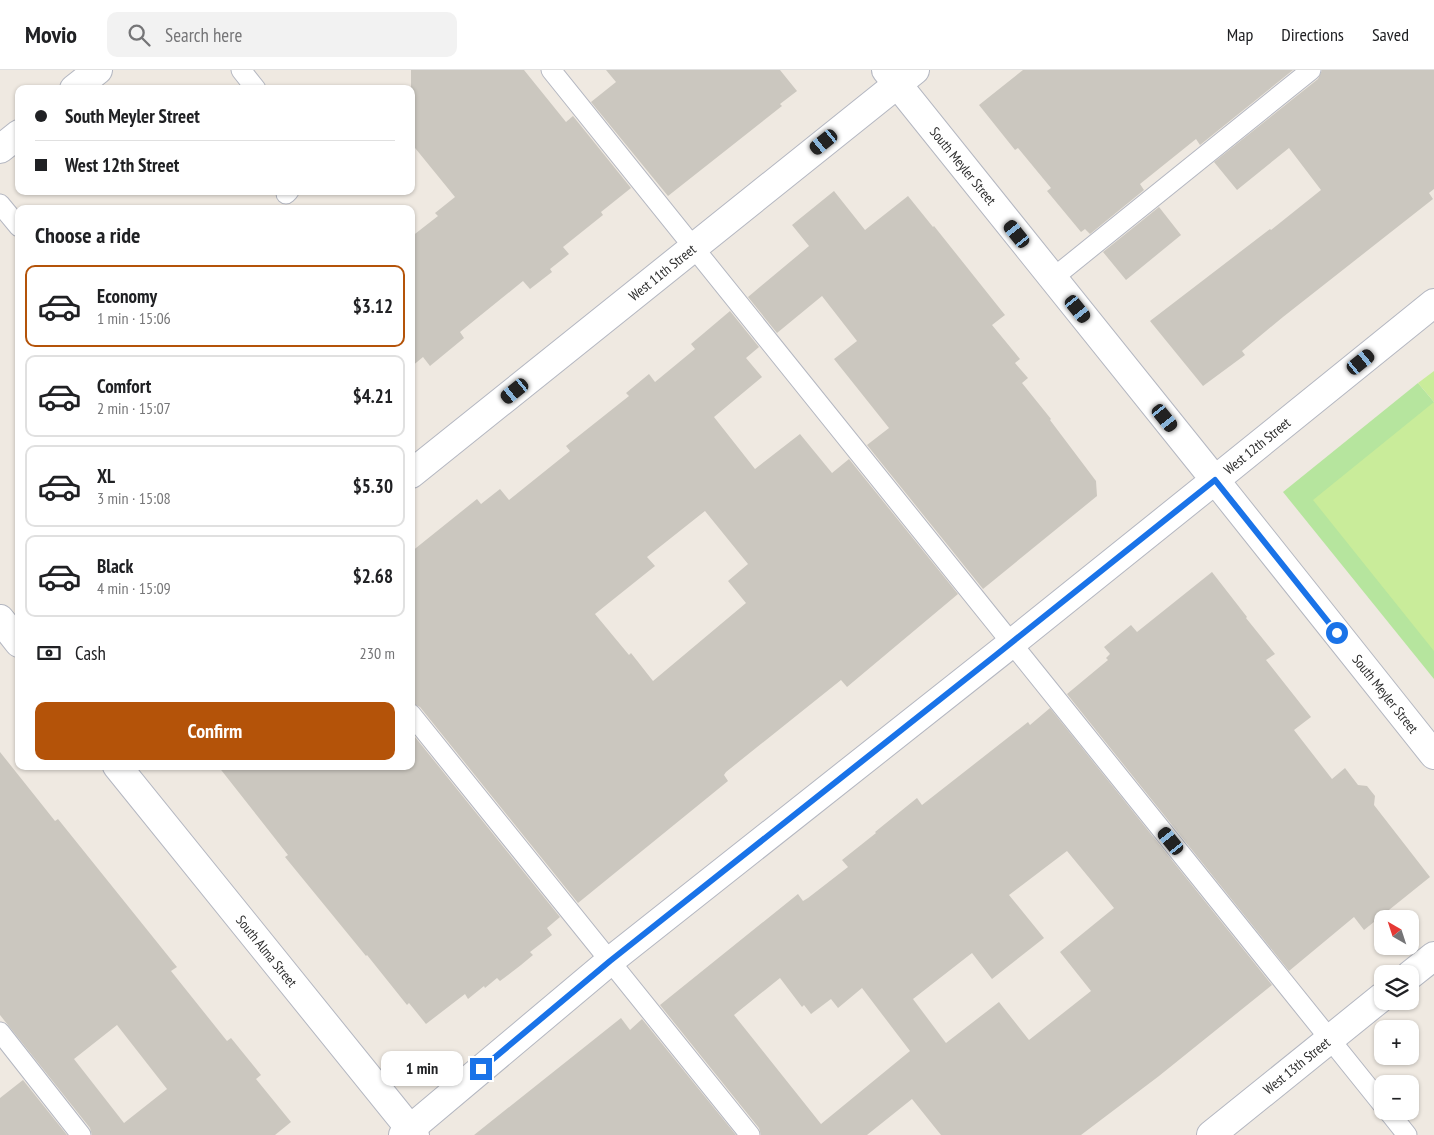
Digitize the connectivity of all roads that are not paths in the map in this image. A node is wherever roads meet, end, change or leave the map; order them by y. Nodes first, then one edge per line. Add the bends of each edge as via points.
1 (98, 70) edge
2 (241, 70) edge
3 (550, 70) edge
4 (1311, 70) edge
5 (899, 75) edge
6 (79, 85) edge
7 (253, 85) edge
8 (15, 137) edge
9 (0, 149) edge
10 (0, 204) edge
11 (15, 222) edge
12 (693, 248) junction
13 (1053, 278) junction
14 (1434, 303) edge
15 (415, 471) edge
16 (1215, 480) junction
17 (0, 619) edge
18 (15, 638) edge
19 (1012, 643) junction
20 (415, 719) edge
21 (1434, 755) edge
22 (120, 770) edge
23 (1434, 956) edge
24 (610, 961) junction
25 (1419, 968) edge
26 (1374, 1004) edge
27 (0, 1032) edge
28 (1330, 1040) junction
29 (1374, 1094) edge
30 (1395, 1120) edge
31 (409, 1133) edge
32 (82, 1135) edge
33 (750, 1135) edge
34 (1211, 1135) edge
35 (1407, 1135) edge

1 - 6 street
2 - 7 lane
3 - 12 lane
4 - 13 lane
5 - 12 street, West 11th Street
5 - 13 street, South Meyler Street
8 - 9 street
10 - 11 lane
12 - 15 street, West 11th Street
12 - 19 lane
13 - 16 street, South Meyler Street
14 - 16 street, West 12th Street
16 - 19 street, West 12th Street
16 - 21 street, South Meyler Street
17 - 18 street
19 - 24 street, West 12th Street
19 - 28 lane
20 - 24 lane
22 - 31 street, South Alma Street
23 - 25 street
24 - 31 street, West 12th Street
24 - 33 lane
26 - 28 street, West 13th Street
27 - 32 lane
28 - 29 lane
28 - 34 street, West 13th Street
30 - 35 lane

